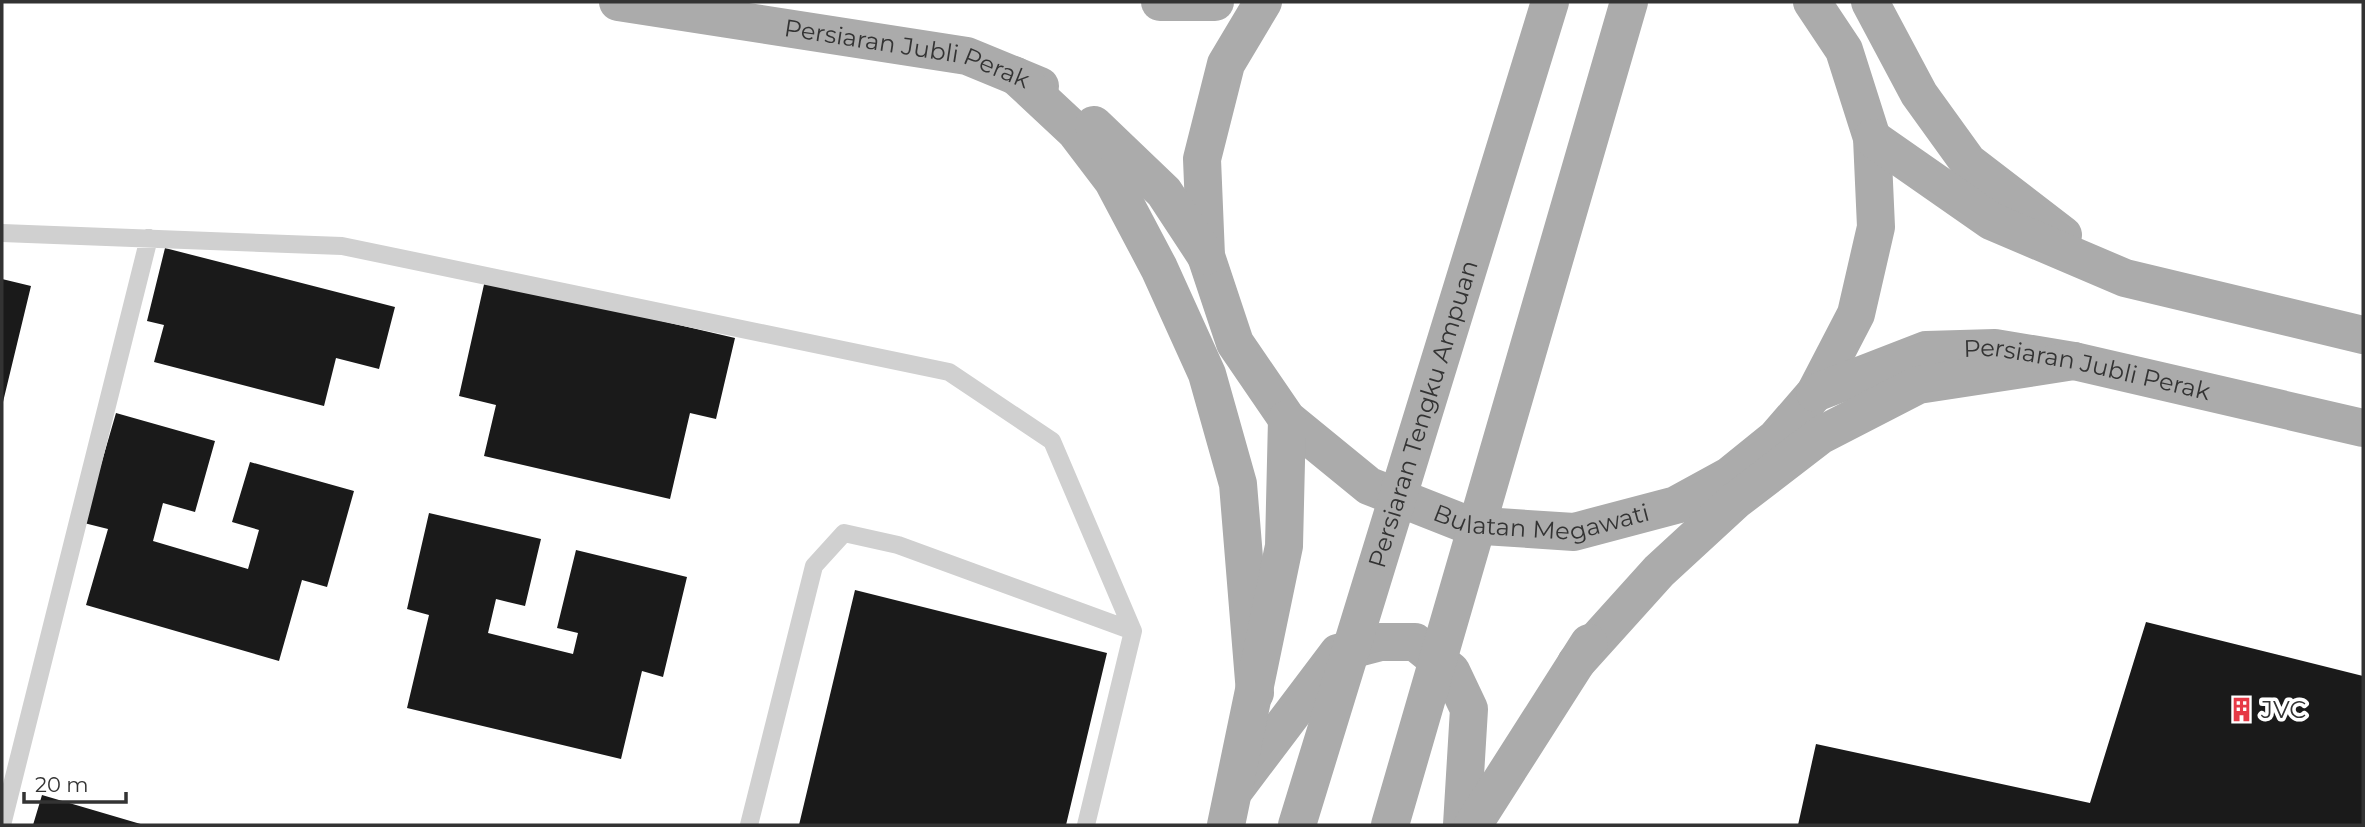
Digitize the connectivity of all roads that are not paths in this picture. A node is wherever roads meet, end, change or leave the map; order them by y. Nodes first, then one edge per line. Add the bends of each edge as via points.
1 (618, 2) edge
2 (1160, 2) edge
3 (1215, 2) edge
4 (1263, 2) edge
5 (1550, 2) edge
6 (1629, 2) edge
7 (1812, 2) edge
8 (1870, 2) edge
9 (1016, 76) junction
10 (1872, 138) junction
11 (2, 233) edge
12 (149, 238) junction
13 (1206, 256) junction
14 (2125, 278) junction
15 (2363, 335) edge
16 (2074, 361) junction
17 (1815, 393) junction
18 (1287, 419) junction
19 (2363, 428) edge
20 (1676, 505) junction
21 (1133, 631) junction
22 (1576, 663) junction
23 (1255, 694) junction
24 (1236, 788) junction
25 (2, 825) edge
26 (749, 825) edge
27 (1086, 825) edge
28 (1226, 825) edge
29 (1297, 825) edge
30 (1390, 825) edge
31 (1462, 825) edge
32 (1473, 825) edge

1 - 9 main road, Persiaran Jubli Perak via 967,56
2 - 3 main road
4 - 13 main road, Bulatan Megawati via 1226,64 1202,159
5 - 29 main road, Persiaran Tengku Ampuan, bridge
6 - 30 main road, bridge
7 - 10 main road, Bulatan Megawati via 1844,50
8 - 14 main road via 1919,94 1968,162 2033,215
9 - 13 main road, Persiaran Jubli Perak via 1049,90 1106,135 1164,192
9 - 23 main road via 1075,131 1113,181 1207,374 1238,484
10 - 14 main road via 1991,221
10 - 17 main road, Bulatan Megawati via 1876,228 1871,252 1856,314
11 - 12 lane
12 - 21 lane via 342,246 948,372 1052,441
12 - 25 lane
13 - 18 main road, Bulatan Megawati via 1235,343
14 - 15 main road
16 - 17 main road, Persiaran Jubli Perak via 1995,348 1926,350
16 - 19 main road, Persiaran Jubli Perak
16 - 22 main road via 1918,386 1822,435 1735,501 1659,571
17 - 20 main road, Bulatan Megawati via 1776,438 1729,476
18 - 20 main road, Bulatan Megawati via 1369,486 1468,525 1574,531
18 - 23 main road via 1284,546
20 - 22 main road
21 - 26 lane via 898,545 844,533 814,566
21 - 27 lane
22 - 32 main road
23 - 24 main road
24 - 28 main road
24 - 31 main road via 1338,653 1380,642 1415,642 1451,671 1469,709

